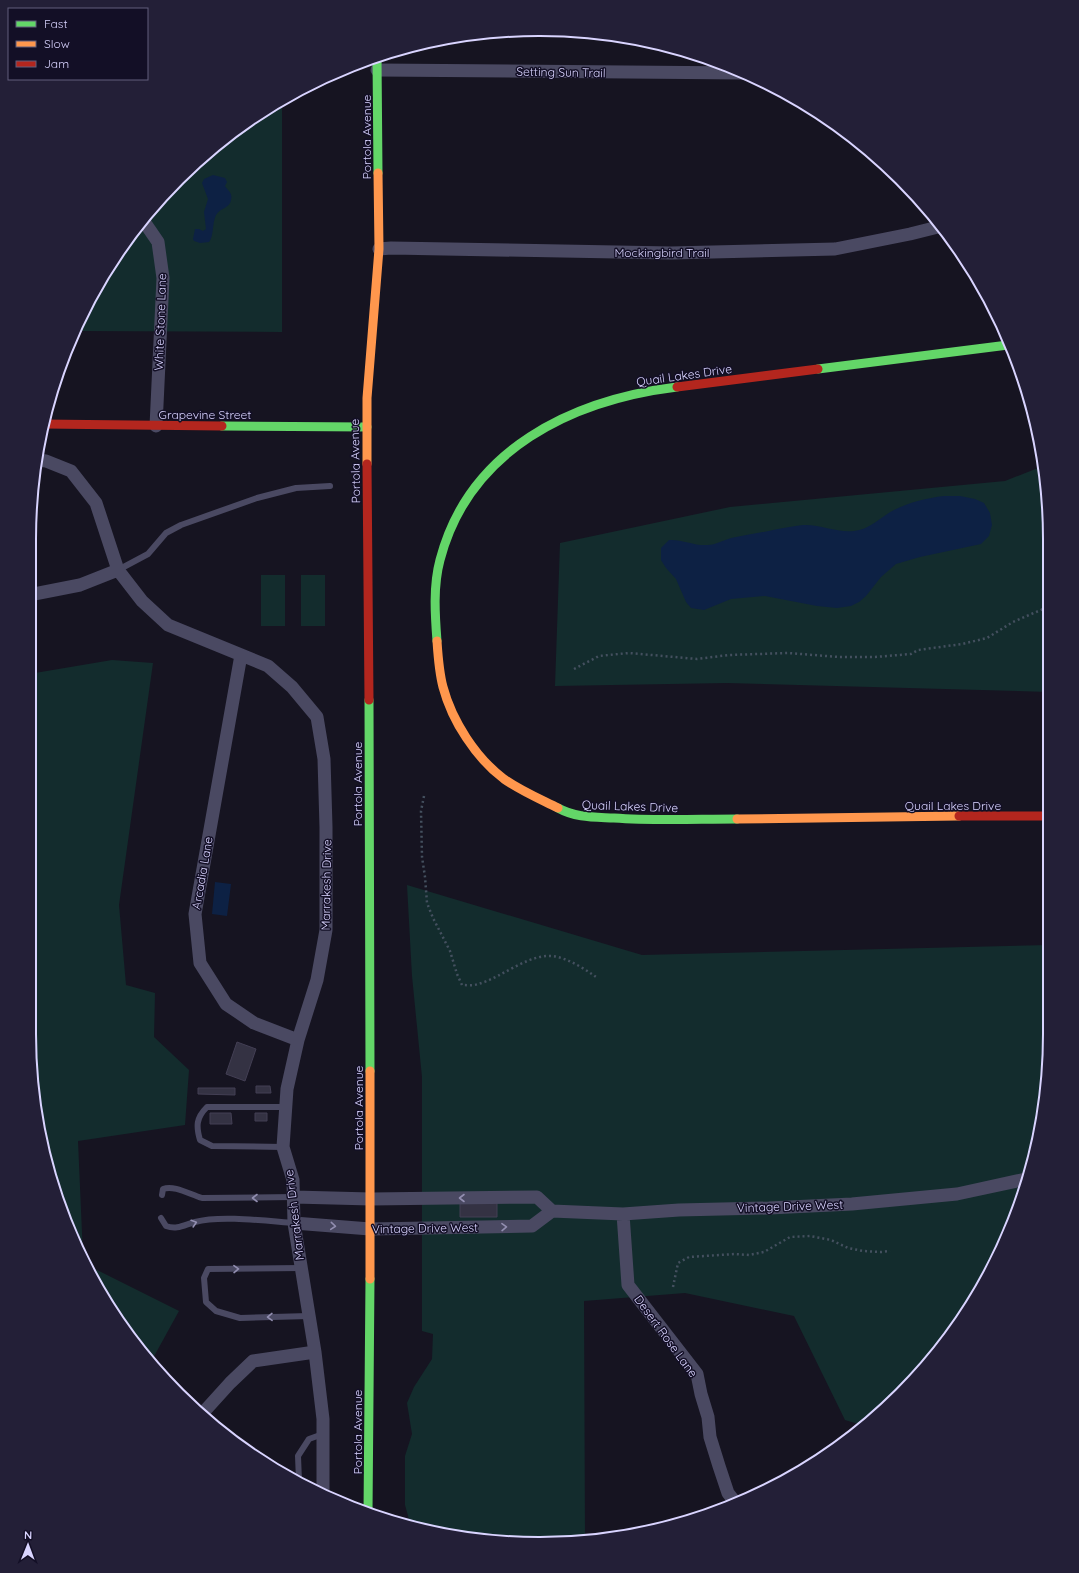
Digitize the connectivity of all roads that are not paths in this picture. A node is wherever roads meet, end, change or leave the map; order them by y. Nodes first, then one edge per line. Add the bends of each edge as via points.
1 (377, 64) edge
2 (728, 73) edge
3 (147, 225) edge
4 (935, 228) edge
5 (379, 249) junction
6 (1004, 345) edge
7 (50, 424) edge
8 (156, 426) junction
9 (367, 427) junction
10 (43, 460) edge
11 (330, 486) dead end
12 (118, 570) junction
13 (36, 594) edge
14 (241, 655) junction
15 (1043, 816) edge
16 (298, 1040) junction
17 (286, 1107) junction
18 (283, 1147) junction
19 (1020, 1181) edge
20 (162, 1195) dead end
21 (294, 1198) junction
22 (370, 1199) junction
23 (552, 1211) junction
24 (623, 1214) junction
25 (162, 1218) dead end
26 (294, 1222) junction
27 (370, 1229) junction
28 (301, 1268) junction
29 (309, 1316) junction
30 (315, 1352) junction
31 (206, 1410) edge
32 (323, 1434) junction
33 (299, 1476) edge
34 (323, 1488) edge
35 (732, 1499) edge
36 (368, 1506) edge

1 - 2 street, Setting Sun Trail
1 - 5 street, Portola Avenue
3 - 8 street, White Stone Lane via 158,242 163,278
4 - 5 street, Mockingbird Trail via 834,249 671,253
5 - 9 street, Portola Avenue
6 - 15 street, Quail Lakes Drive via 646,390 598,404 553,423 496,464 474,490 457,517 444,547 437,579 438,657 441,680 453,713 471,745 488,767 533,798 574,815 643,820
7 - 8 street, Grapevine Street
8 - 9 street, Grapevine Street
9 - 22 street, Portola Avenue
10 - 12 street, Marrakesh Drive via 71,471 96,503
11 - 12 lane via 296,488 257,498 181,525 166,533 148,554
12 - 13 street via 80,585
12 - 14 street, Marrakesh Drive via 142,601 168,625
14 - 16 street, Marrakesh Drive via 268,666 292,687 317,717 324,759 326,930 317,980
14 - 16 street, Arcadia Lane via 195,914 200,963 226,1004 254,1023
16 - 17 street, Marrakesh Drive via 287,1089
17 - 18 street, Marrakesh Drive
17 - 18 lane via 207,1107 199,1115 197,1129 200,1140 212,1146
18 - 21 street, Marrakesh Drive via 293,1180
19 - 24 street, Vintage Drive West via 957,1194 852,1204
21 -> 20 lane via 202,1198 168,1187 163,1189
21 - 22 street
21 - 26 street, Marrakesh Drive
23 -> 22 street via 537,1197
22 - 27 street, Portola Avenue
23 - 24 street, Vintage Drive West
27 -> 23 street, Vintage Drive West via 532,1226
24 - 35 street, Desert Rose Lane via 628,1285 697,1374 708,1417 710,1437 728,1493
25 -> 26 lane via 166,1226 173,1229 196,1222 220,1219
26 -> 27 street, Vintage Drive West
26 - 28 street, Marrakesh Drive
27 - 36 street, Portola Avenue
28 - 29 street, Marrakesh Drive
29 -> 28 lane via 240,1318 216,1311 206,1302 204,1278 208,1269
29 - 30 street, Marrakesh Drive
30 - 31 street via 253,1361
30 - 32 street, Marrakesh Drive
32 - 33 lane via 309,1439 298,1456
32 - 34 street, Marrakesh Drive

